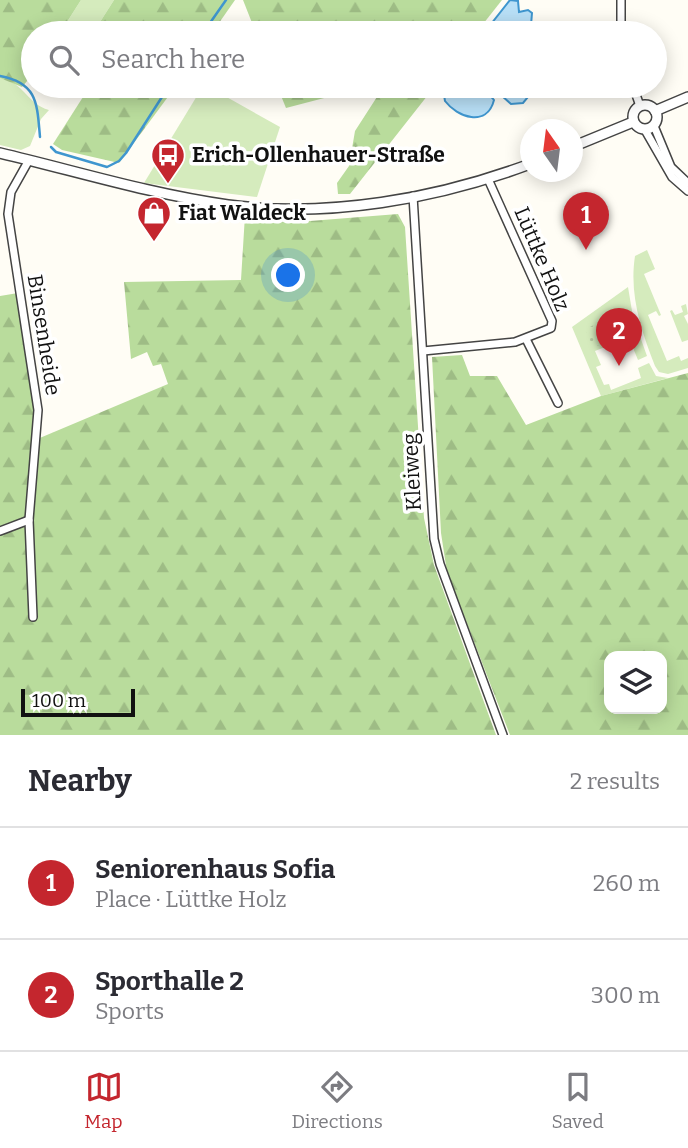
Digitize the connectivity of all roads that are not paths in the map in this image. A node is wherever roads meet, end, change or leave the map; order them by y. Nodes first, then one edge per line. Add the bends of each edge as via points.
1 (621, 0) edge
2 (621, 21) edge
3 (688, 97) edge
4 (637, 98) edge
5 (640, 106) junction
6 (656, 111) junction
7 (633, 122) junction
8 (649, 128) junction
9 (583, 142) edge
10 (0, 153) edge
11 (29, 160) junction
12 (520, 168) edge
13 (488, 179) junction
14 (688, 183) edge
15 (688, 191) edge
16 (413, 196) junction
17 (526, 339) junction
18 (423, 351) junction
19 (558, 403) dead end
20 (29, 520) junction
21 (0, 531) edge
22 (33, 617) dead end
23 (503, 735) edge

1 - 2 street
3 - 6 street
4 - 5 street
5 - 6 street
5 - 7 street via 632,114
6 - 8 street via 657,119
7 - 8 street via 638,128
7 - 9 street
8 - 14 street via 671,167
8 - 15 street via 672,177
10 - 11 street
11 - 16 street via 230,205 334,208
11 - 20 street, Binsenheide via 11,192 8,214 38,410
12 - 13 street
13 - 16 street
13 - 17 street, Lüttke Holz via 552,321 551,328
16 - 18 street, Kleiweg
17 - 18 street, Lüttke Holz
17 - 19 street
18 - 23 street, Kleiweg via 434,539
20 - 21 street
20 - 22 street, Binsenheide

